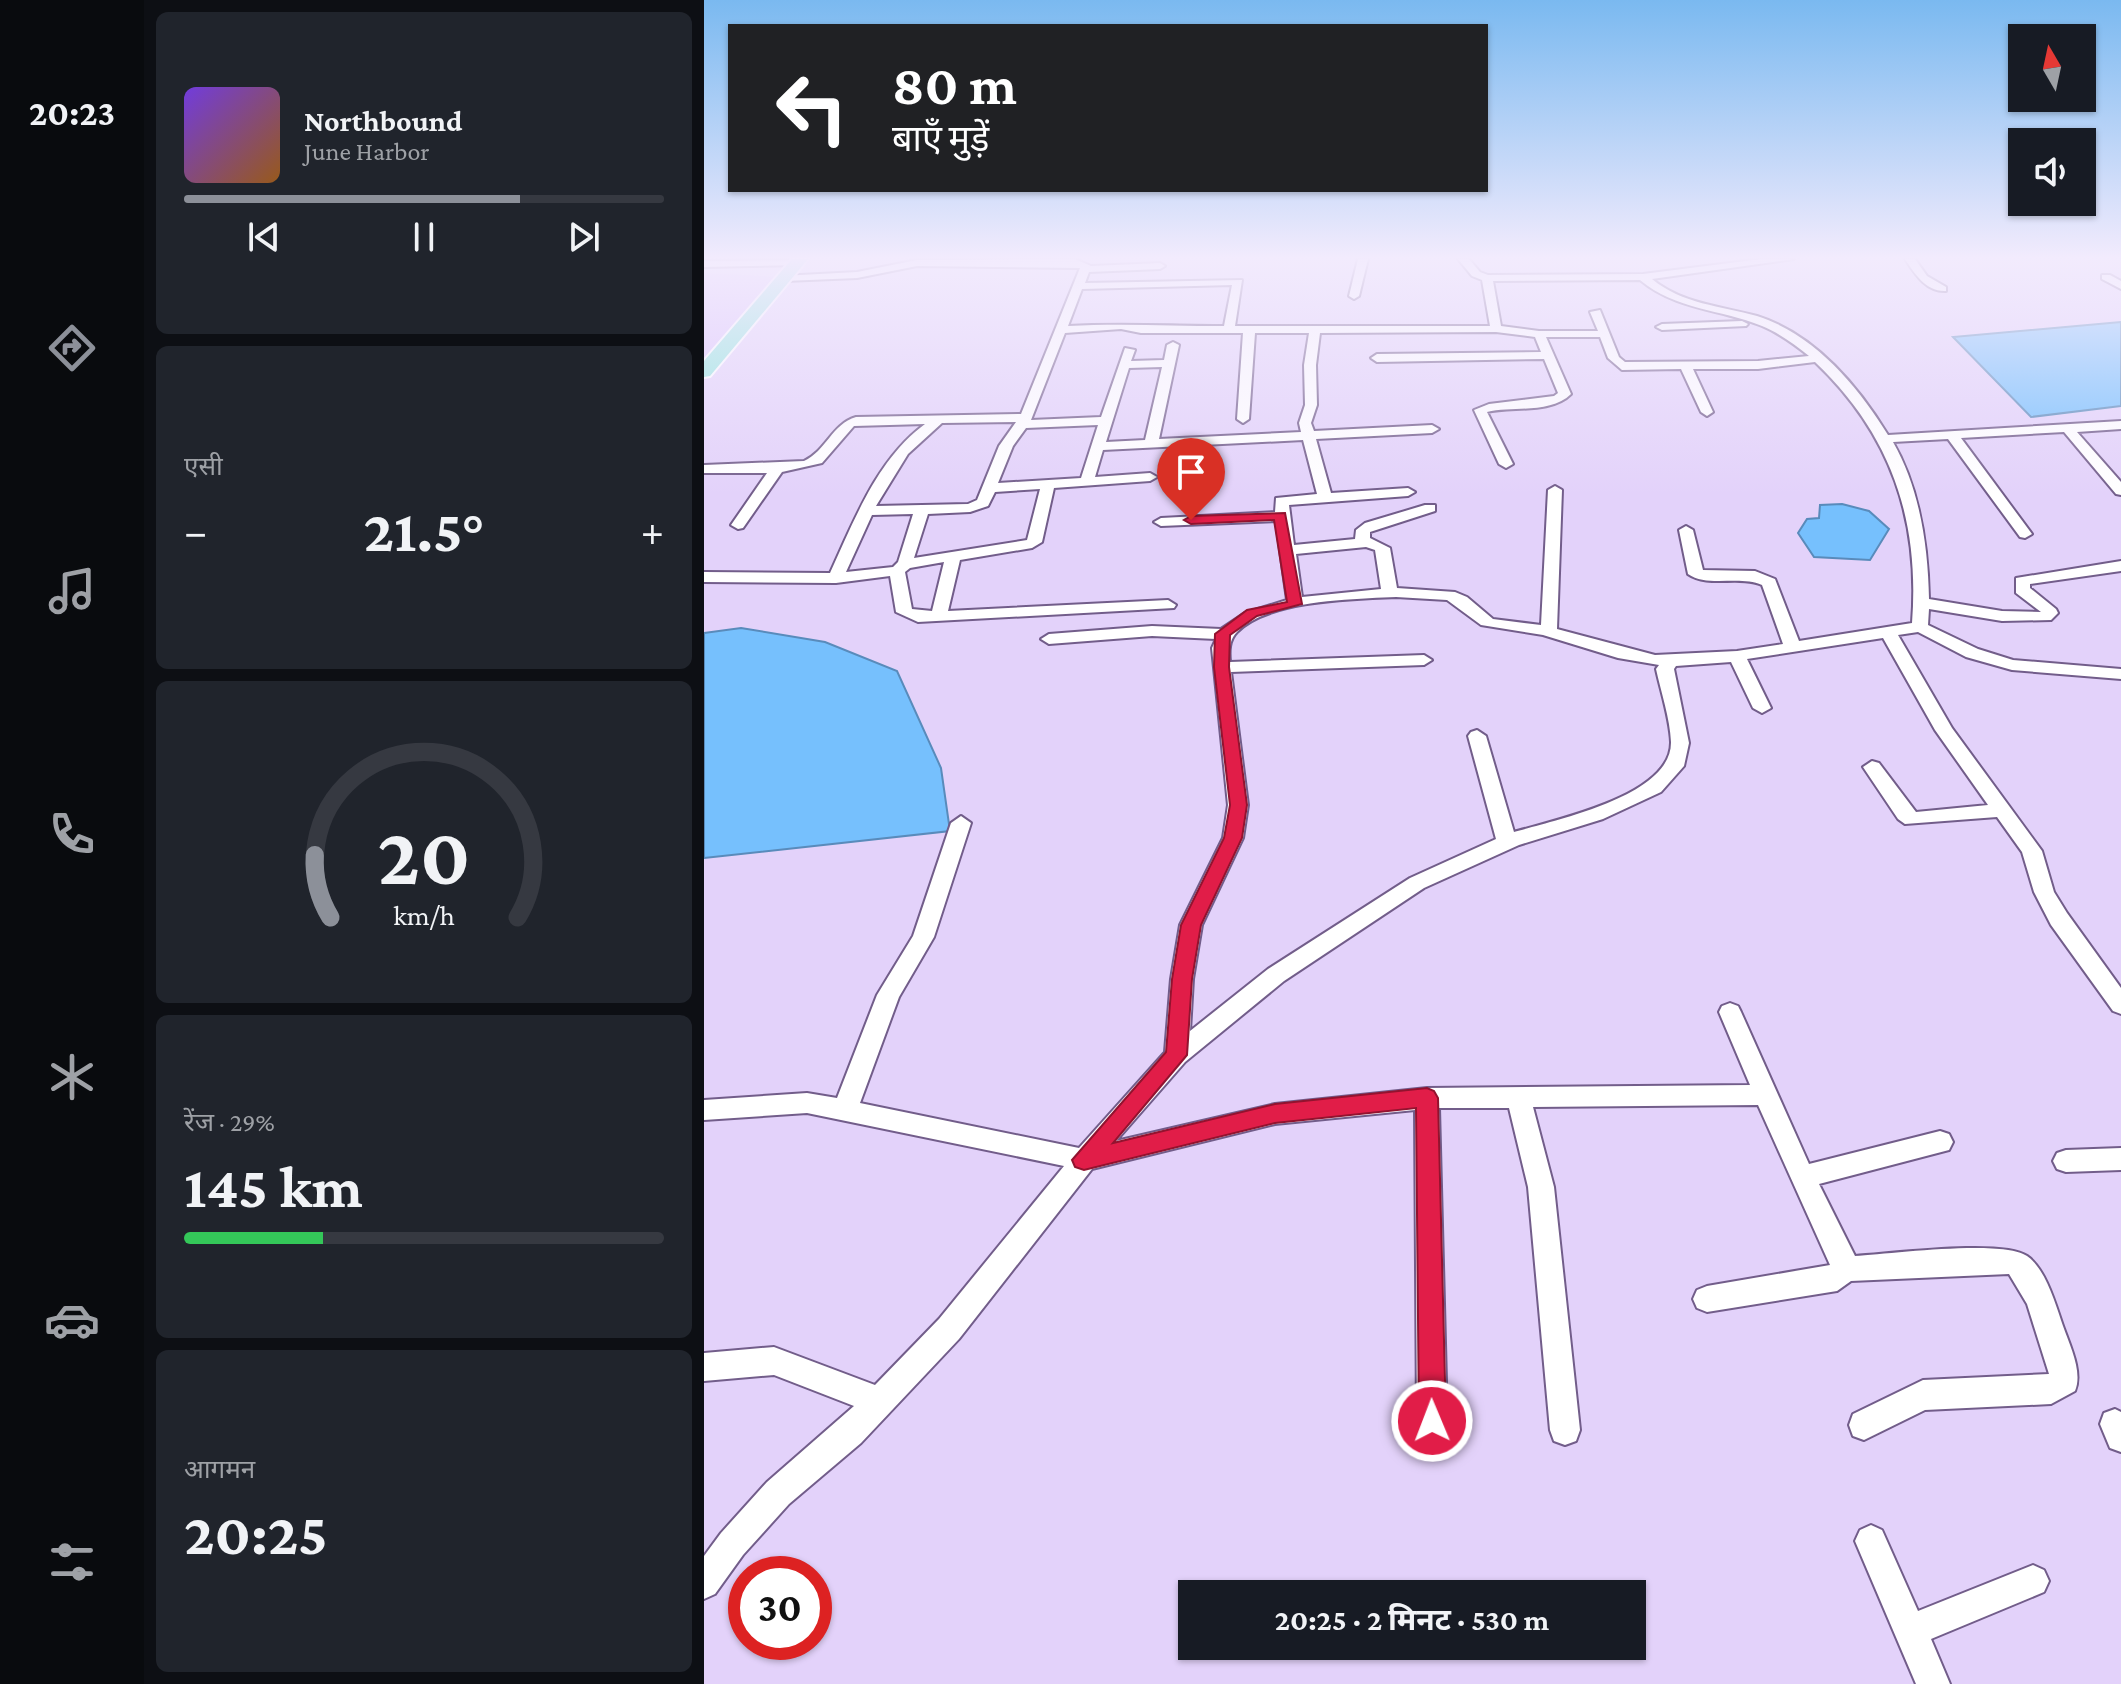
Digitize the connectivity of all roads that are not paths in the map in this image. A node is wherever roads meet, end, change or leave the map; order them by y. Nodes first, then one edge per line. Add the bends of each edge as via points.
1 (733, 338) edge
2 (1058, 338) edge
3 (1248, 338) edge
4 (1314, 338) edge
5 (1540, 338) edge
6 (1607, 338) edge
7 (1726, 338) edge
8 (1787, 338) edge
9 (1730, 342) dead end
10 (1173, 345) dead end
11 (1129, 350) dead end
12 (1546, 355) junction
13 (1377, 358) dead end
14 (1819, 358) junction
15 (1169, 363) junction
16 (1124, 365) junction
17 (1686, 367) junction
18 (704, 372) edge
19 (1707, 412) dead end
20 (1243, 419) dead end
21 (1023, 421) junction
22 (1106, 421) junction
23 (937, 422) junction
24 (2121, 425) edge
25 (2067, 428) junction
26 (1432, 429) dead end
27 (1952, 436) junction
28 (1310, 437) junction
29 (1885, 439) junction
30 (1151, 444) junction
31 (1098, 446) junction
32 (1506, 464) dead end
33 (779, 466) junction
34 (704, 469) edge
35 (1150, 477) dead end
36 (1087, 480) junction
37 (1048, 483) junction
38 (989, 488) junction
39 (1555, 490) dead end
40 (2121, 491) edge
41 (1408, 492) dead end
42 (1325, 497) junction
43 (1430, 508) dead end
44 (922, 509) junction
45 (867, 511) junction
46 (1280, 516) junction
47 (1161, 522) dead end
48 (738, 525) dead end
49 (1686, 530) dead end
50 (2025, 534) dead end
51 (1362, 542) junction
52 (1286, 550) junction
53 (953, 557) junction
54 (2121, 566) edge
55 (901, 568) junction
56 (704, 577) edge
57 (836, 578) junction
58 (1390, 593) junction
59 (1923, 603) junction
60 (1295, 604) junction
61 (1168, 605) dead end
62 (939, 616) junction
63 (1920, 627) junction
64 (1887, 631) junction
65 (1549, 632) junction
66 (1223, 634) junction
67 (1049, 639) dead end
68 (1792, 645) junction
69 (1737, 656) junction
70 (1424, 660) dead end
71 (1671, 661) junction
72 (1222, 667) junction
73 (2121, 674) edge
74 (1762, 708) dead end
75 (1477, 736) dead end
76 (1872, 767) dead end
77 (2001, 810) junction
78 (961, 823) dead end
79 (1507, 843) junction
80 (2121, 1005) edge
81 (1730, 1012) dead end
82 (1177, 1055) junction
83 (1765, 1095) junction
84 (1518, 1096) junction
85 (1427, 1098) junction
86 (845, 1109) junction
87 (704, 1110) edge
88 (1940, 1142) dead end
89 (2121, 1159) edge
90 (1084, 1160) junction
91 (2066, 1161) dead end
92 (1802, 1177) junction
93 (1844, 1269) junction
94 (1707, 1299) dead end
95 (704, 1367) edge
96 (880, 1401) junction
97 (1432, 1421) dead end
98 (1864, 1425) dead end
99 (1565, 1430) dead end
100 (1871, 1541) dead end
101 (2033, 1581) dead end
102 (704, 1583) edge
103 (1910, 1631) junction
104 (1933, 1684) edge

1 - 18 main road
2 - 21 street
3 - 20 street
4 - 28 street via 1311,405 1305,423
5 - 12 street
6 - 17 street via 1622,366
7 - 9 street
8 - 14 street
10 - 15 street
11 - 16 street
12 - 13 street
12 - 32 street via 1563,399 1480,410
14 - 17 street
14 - 29 street
15 - 16 street
15 - 30 street
16 - 22 street
17 - 19 street
21 - 22 street
21 - 23 street
21 - 38 street
22 - 31 street
23 - 33 street via 848,423 815,461
23 - 45 street via 911,439
24 - 25 street
25 - 27 street
25 - 40 street
26 - 28 street
27 - 29 street
27 - 50 street
28 - 30 street
28 - 42 street
29 - 59 street via 1908,492
30 - 31 street
31 - 36 street
33 - 34 street
33 - 48 street
35 - 36 street
36 - 37 street
37 - 38 street
37 - 53 street via 1032,544
38 - 44 street via 977,506
39 - 65 street
41 - 42 street
42 - 46 street via 1281,501
43 - 51 street via 1370,526 1363,530
44 - 45 street
44 - 55 street
45 - 57 street
46 - 47 street
46 - 52 street
49 - 68 street via 1693,571 1699,575 1755,576 1769,582
51 - 52 street
51 - 58 street via 1382,548
52 - 60 street
53 - 55 street
53 - 62 street
54 - 59 street via 2022,581 2022,590 2048,609 2045,617 1988,615
55 - 57 street
55 - 62 street via 904,612
56 - 57 street
58 - 60 street
58 - 65 street via 1462,598 1489,623
59 - 63 street
60 - 66 street via 1252,613
61 - 62 street
63 - 64 street
63 - 73 street via 1972,653 2012,665
64 - 68 street
64 - 77 street via 1944,730
65 - 71 street via 1639,659
66 - 67 street via 1152,631
66 - 72 street
68 - 69 street
69 - 71 street
69 - 74 street
70 - 72 street
71 - 79 street via 1665,669 1680,743 1675,766 1654,788
72 - 82 street via 1238,805 1233,838 1191,925
75 - 79 street
76 - 77 street via 1912,819
77 - 80 street via 2032,851 2059,919
78 - 86 street via 923,937 888,995
79 - 82 street via 1417,883 1276,975
81 - 83 street
82 - 90 street
83 - 84 street
83 - 92 street
84 - 85 street
84 - 99 street via 1541,1187
85 - 90 street via 1275,1114
85 - 97 street
86 - 87 street via 778,1103
86 - 90 street
88 - 92 street
89 - 91 street
90 - 96 street via 949,1329
92 - 93 street
93 - 94 street via 1837,1278
93 - 98 street via 1999,1260 2018,1264 2063,1364 2065,1381 2051,1389 1923,1395
95 - 96 street via 774,1361
96 - 102 street via 778,1493
100 - 103 street
101 - 103 street
103 - 104 street

